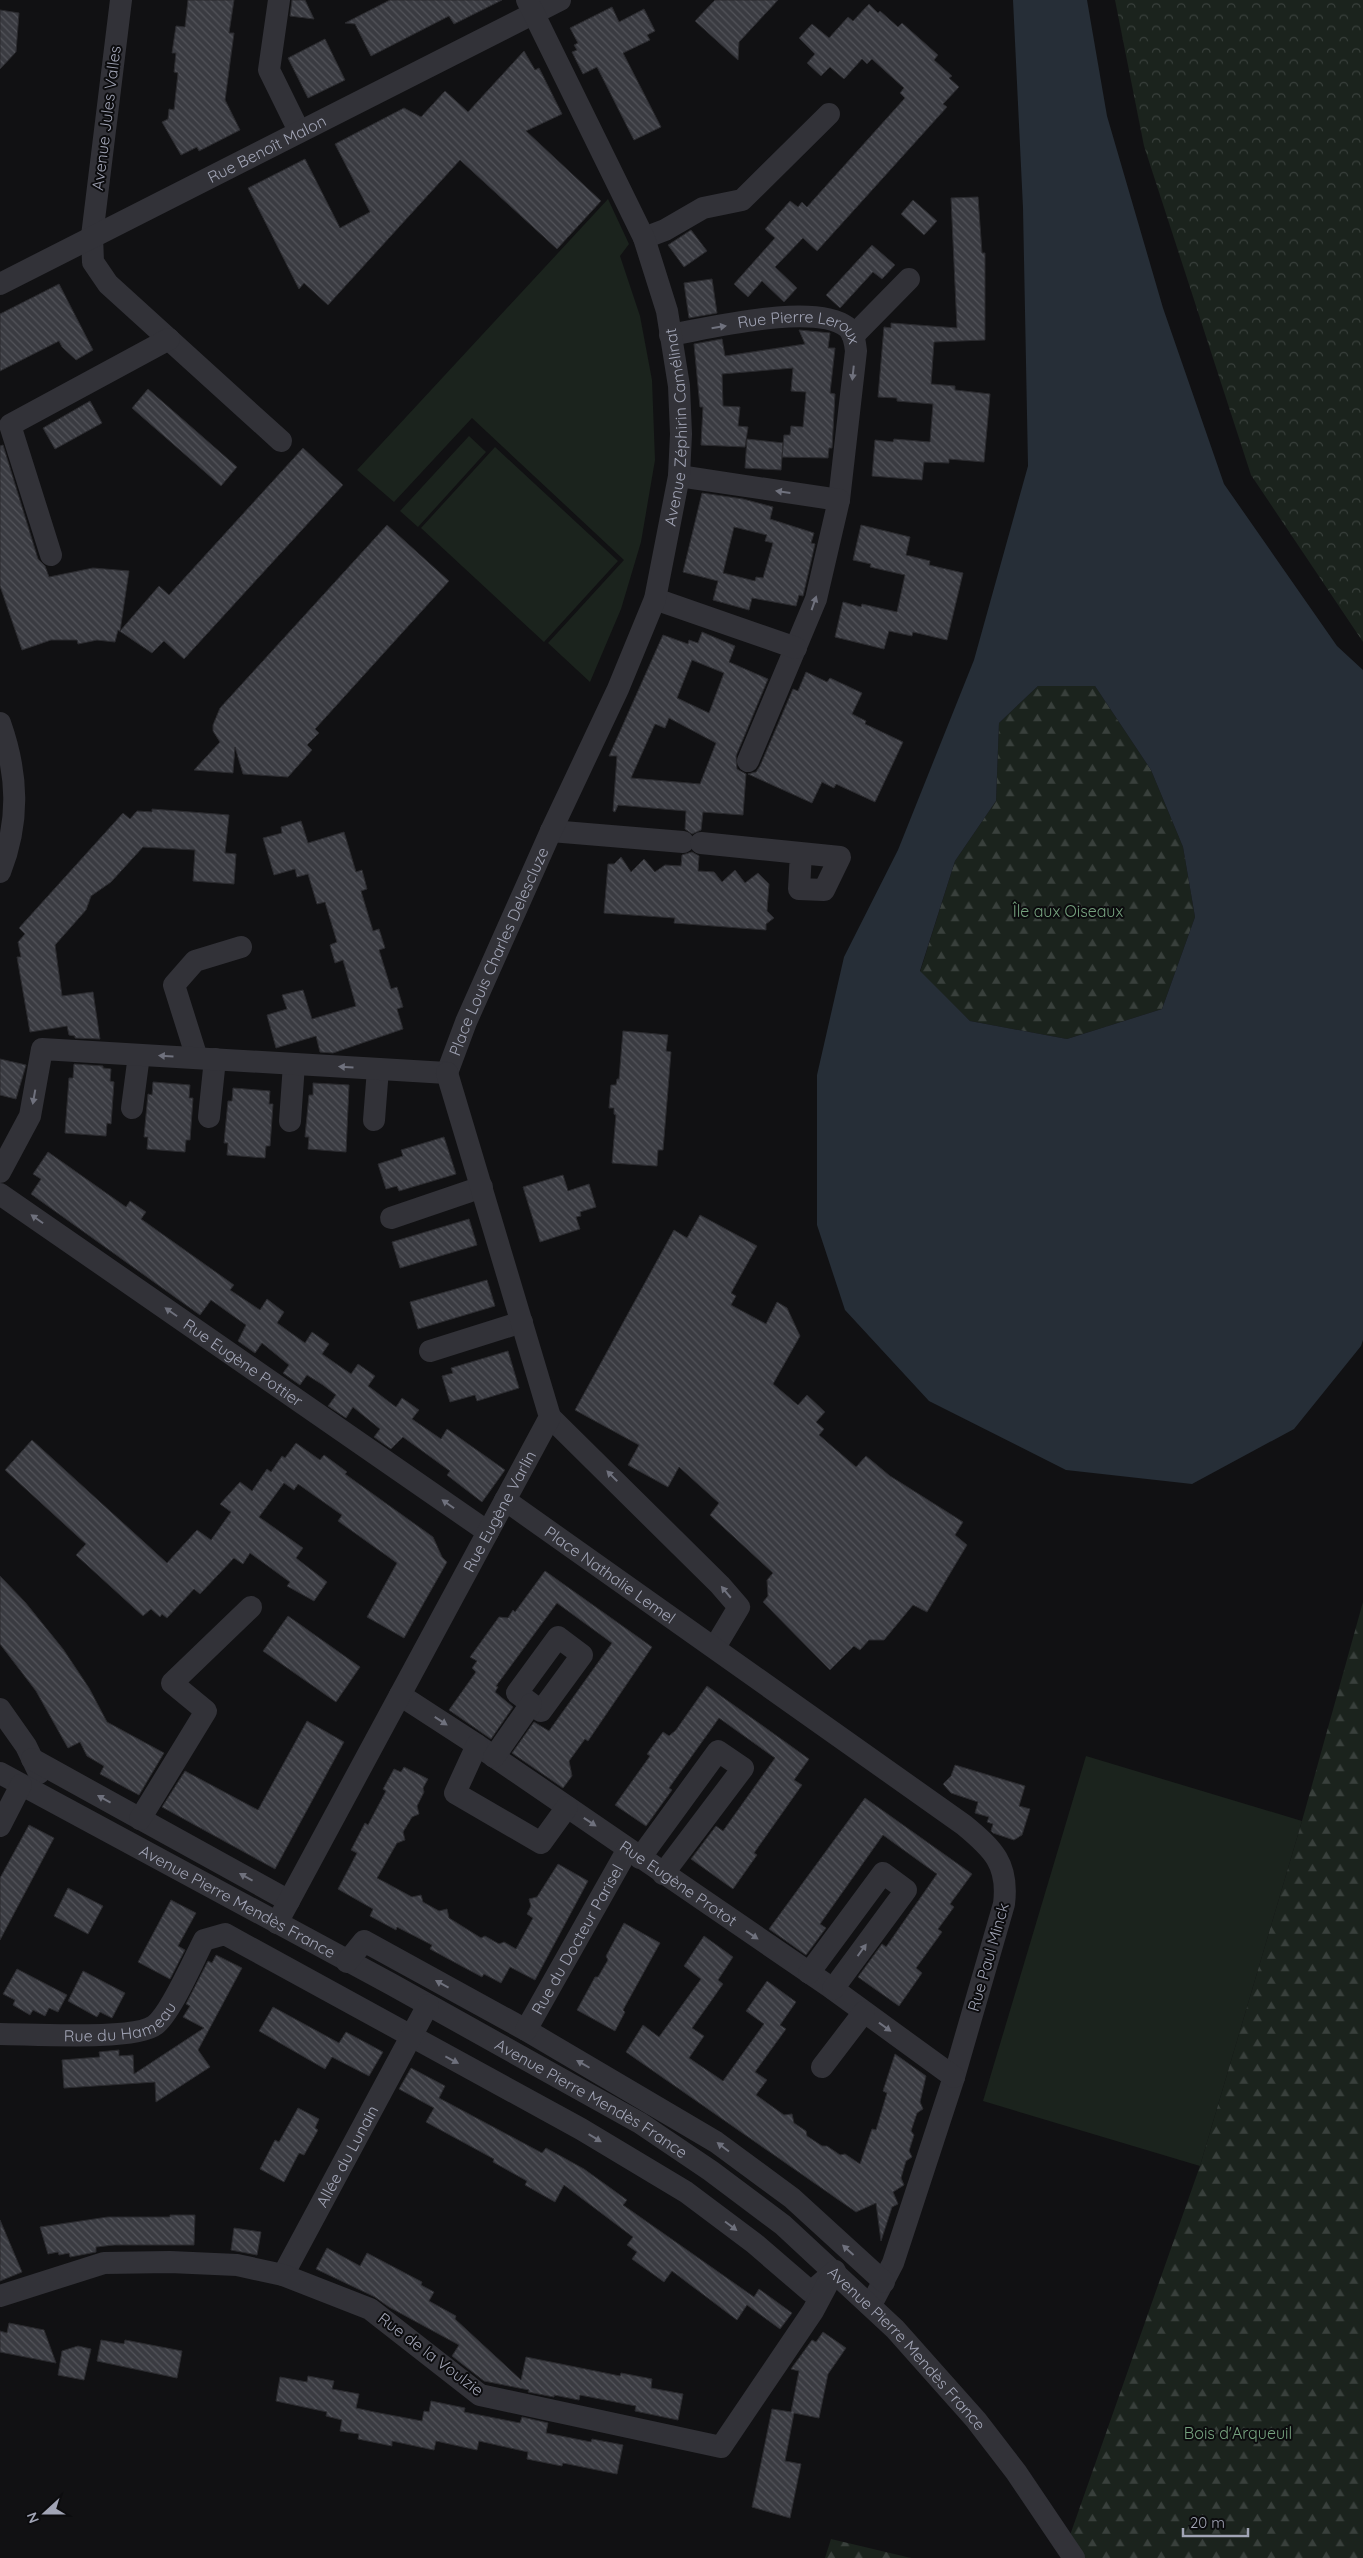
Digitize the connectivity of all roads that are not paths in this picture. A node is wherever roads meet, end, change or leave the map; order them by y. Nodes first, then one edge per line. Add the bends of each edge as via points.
1 (121, 0) edge
2 (279, 0) edge
3 (560, 0) edge
4 (530, 7) edge
5 (830, 114) dead end
6 (299, 131) junction
7 (92, 236) junction
8 (644, 238) junction
9 (908, 279) dead end
10 (0, 284) edge
11 (670, 335) junction
12 (853, 336) junction
13 (169, 339) junction
14 (281, 441) dead end
15 (678, 476) junction
16 (839, 500) junction
17 (51, 555) dead end
18 (655, 599) junction
19 (796, 648) junction
20 (0, 723) edge
21 (748, 761) dead end
22 (552, 830) junction
23 (801, 854) dead end
24 (0, 872) edge
25 (240, 947) dead end
26 (139, 1054) junction
27 (206, 1059) junction
28 (294, 1064) junction
29 (378, 1069) junction
30 (447, 1072) junction
31 (132, 1108) dead end
32 (209, 1117) dead end
33 (374, 1120) dead end
34 (290, 1121) dead end
35 (0, 1172) edge
36 (482, 1187) junction
37 (0, 1194) edge
38 (391, 1218) dead end
39 (522, 1322) junction
40 (430, 1351) dead end
41 (550, 1417) junction
42 (505, 1500) junction
43 (488, 1532) junction
44 (251, 1607) dead end
45 (715, 1647) junction
46 (400, 1695) junction
47 (531, 1704) dead end
48 (0, 1709) edge
49 (485, 1751) junction
50 (32, 1759) junction
51 (0, 1773) edge
52 (28, 1789) junction
53 (567, 1807) junction
54 (140, 1818) junction
55 (0, 1826) edge
56 (634, 1853) junction
57 (663, 1874) junction
58 (289, 1901) junction
59 (277, 1923) junction
60 (347, 1962) junction
61 (808, 1973) junction
62 (833, 1990) junction
63 (428, 2005) junction
64 (864, 2012) junction
65 (526, 2030) junction
66 (0, 2034) edge
67 (409, 2037) junction
68 (822, 2067) dead end
69 (954, 2077) junction
70 (834, 2271) junction
71 (283, 2275) junction
72 (884, 2282) junction
73 (0, 2296) edge
74 (871, 2305) junction
75 (1074, 2558) edge

1 - 7 street, Avenue Jules Valles
2 - 6 street via 269,70
3 - 4 street, Rue Benoît Malon
4 - 6 street, Rue Benoît Malon
4 - 8 street, Avenue Zéphirin Camélinat
5 - 8 street via 742,200 703,208
6 - 7 street, Rue Benoît Malon via 224,172
7 - 10 street, Rue Benoît Malon
7 - 13 street, Avenue Jules Valles via 93,262 108,284
8 - 11 street, Avenue Zéphirin Camélinat via 667,312
9 - 12 street
11 -> 12 street, Rue Pierre Leroux via 780,316 826,318 848,328
11 - 15 street, Avenue Zéphirin Camélinat via 679,386 681,434
12 -> 16 street, Rue Pierre Leroux via 856,351
13 - 14 street, Avenue Jules Valles
13 - 17 street via 10,425
16 -> 15 street
15 - 18 street, Avenue Zéphirin Camélinat via 676,501
19 -> 16 street, Rue Pierre Leroux via 816,599
18 - 19 street
18 - 22 street, Avenue Zéphirin Camélinat via 618,689
19 - 21 street, Rue Pierre Leroux
20 - 24 street via 8,745 16,800 10,846
22 - 23 street
22 - 30 street, Place Louis Charles Delescluze
25 - 27 street via 195,961 174,985
27 -> 26 street
26 - 31 street
26 -> 35 street via 42,1049 30,1116
27 - 28 street
27 - 32 street
29 -> 28 street
28 - 34 street
29 - 30 street
29 - 33 street
30 - 36 street
36 - 38 street
36 - 39 street
43 -> 37 street, Rue Eugène Pottier
39 - 40 street
39 - 41 street
41 - 42 street, Rue Eugène Varlin
45 -> 41 street via 739,1607
42 - 43 street, Rue Eugène Varlin
42 - 45 street, Place Nathalie Lemel
43 - 46 street, Rue Eugène Varlin
44 - 54 street via 172,1683 206,1711
45 - 69 street, Rue Paul Minck via 964,1825 988,1844 1000,1862 1006,1886 1004,1904
46 -> 49 street, Rue Eugène Protot
46 - 58 street, Rue Eugène Varlin
47 - 49 street
48 - 50 street
49 - 53 street, Rue Eugène Protot
49 - 53 street via 455,1793 541,1843
50 - 52 street via 40,1777
54 -> 50 street
51 - 52 street, Avenue Pierre Mendès France
52 - 55 street
52 - 59 street, Avenue Pierre Mendès France
53 -> 56 street, Rue Eugène Protot
58 -> 54 street
56 - 57 street, Rue Eugène Protot
56 - 57 street, Rue du Docteur Parisel via 718,1752 743,1768
56 - 65 street, Rue du Docteur Parisel
57 -> 61 street, Rue Eugène Protot
58 - 59 street, Rue Eugène Varlin
59 - 60 street, Avenue Pierre Mendès France
60 - 63 street, Avenue Pierre Mendès France
65 -> 60 street via 364,1941
61 - 62 street, Rue Eugène Protot
62 -> 61 street via 906,1890 883,1873
62 - 64 street, Rue Eugène Protot
63 - 67 street, Allée du Lunain
63 - 70 street, Avenue Pierre Mendès France via 640,2124 783,2225
64 - 68 street
64 -> 69 street, Rue Eugène Protot
72 -> 65 street via 792,2198 716,2142
66 - 67 street, Rue du Hameau via 132,2034 155,2026 204,1940 224,1934
67 -> 70 street via 581,2130 686,2192 754,2243 811,2292
67 - 71 street, Allée du Lunain
69 - 72 street, Rue Paul Minck
70 - 71 street, Rue de la Voulzie via 813,2311 721,2447 480,2395 370,2309
70 - 74 street, Avenue Pierre Mendès France
71 - 73 street, Rue de la Voulzie via 238,2265 104,2263
72 - 74 street, Rue Paul Minck
74 - 75 street, Avenue Pierre Mendès France via 976,2420 1016,2472

